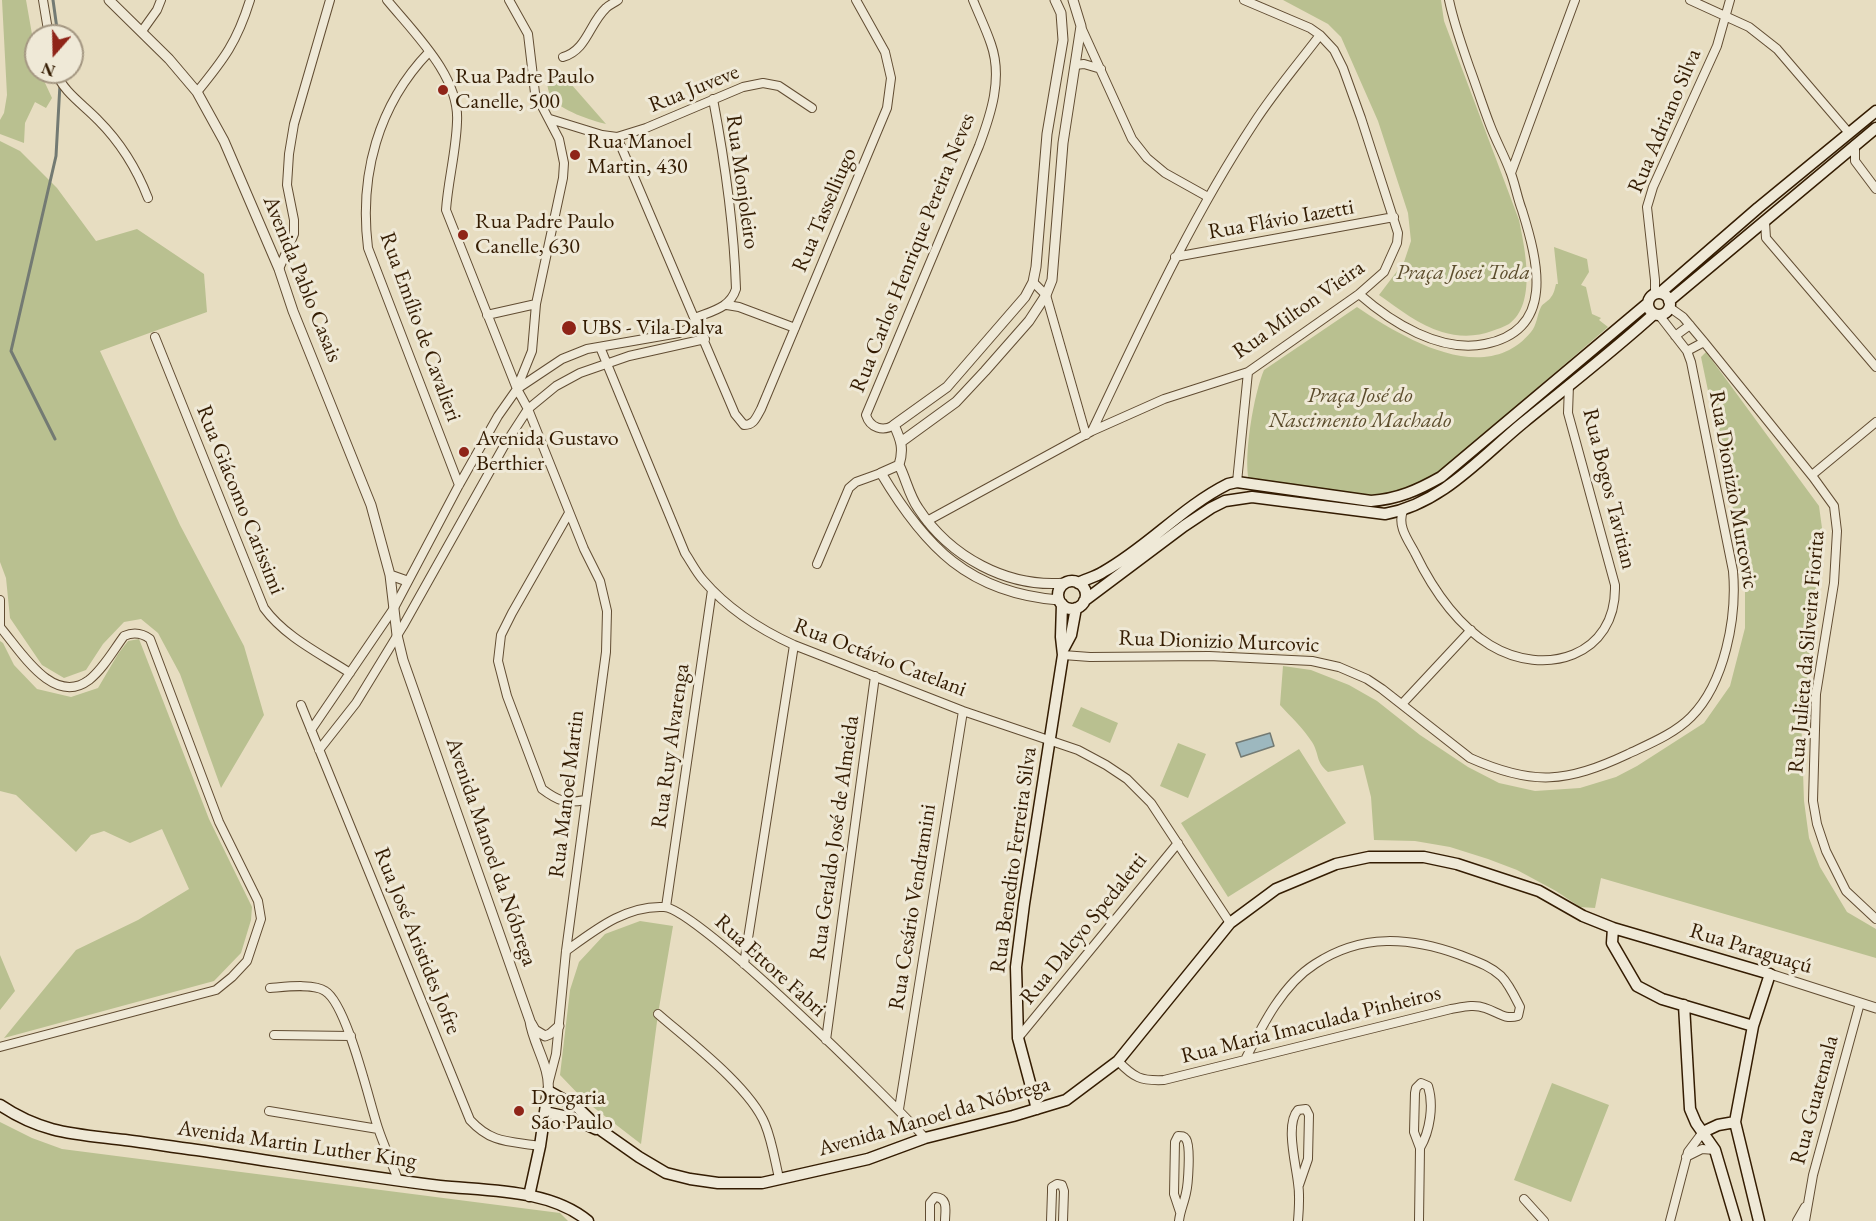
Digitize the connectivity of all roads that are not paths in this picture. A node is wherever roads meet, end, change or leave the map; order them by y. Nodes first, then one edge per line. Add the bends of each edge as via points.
1 (43, 0) edge
2 (109, 0) edge
3 (161, 0) edge
4 (250, 0) edge
5 (330, 0) edge
6 (387, 0) edge
7 (509, 0) edge
8 (618, 0) edge
9 (856, 0) edge
10 (973, 0) edge
11 (1055, 0) edge
12 (1073, 0) edge
13 (1245, 0) edge
14 (1449, 0) edge
15 (1575, 0) edge
16 (1690, 0) edge
17 (1730, 0) edge
18 (1725, 16) junction
19 (47, 24) edge
20 (1081, 26) junction
21 (142, 31) junction
22 (1320, 35) junction
23 (429, 52) junction
24 (563, 57) dead end
25 (1075, 65) junction
26 (1101, 69) junction
27 (63, 84) edge
28 (197, 92) junction
29 (713, 99) junction
30 (812, 108) dead end
31 (1876, 111) edge
32 (550, 119) junction
33 (1876, 128) edge
34 (1849, 133) junction
35 (617, 137) junction
36 (1855, 145) junction
37 (1511, 173) junction
38 (1876, 189) edge
39 (1208, 197) junction
40 (148, 198) dead end
41 (1394, 217) junction
42 (1765, 222) junction
43 (1175, 257) junction
44 (279, 269) junction
45 (1033, 282) junction
46 (1658, 293) junction
47 (1359, 294) junction
48 (1046, 295) junction
49 (1648, 303) junction
50 (536, 304) junction
51 (1669, 304) junction
52 (727, 305) junction
53 (1657, 314) junction
54 (488, 315) junction
55 (697, 321) junction
56 (1690, 325) junction
57 (795, 328) junction
58 (1675, 336) junction
59 (155, 337) dead end
60 (705, 339) junction
61 (1704, 342) junction
62 (600, 347) junction
63 (1687, 351) junction
64 (606, 363) junction
65 (1876, 367) edge
66 (1248, 372) junction
67 (1569, 386) junction
68 (517, 389) junction
69 (528, 409) junction
70 (1876, 422) edge
71 (894, 425) junction
72 (1089, 433) junction
73 (901, 442) junction
74 (899, 465) junction
75 (881, 473) junction
76 (1812, 475) junction
77 (1237, 482) junction
78 (459, 485) junction
79 (908, 489) junction
80 (894, 495) junction
81 (1403, 511) junction
82 (569, 513) junction
83 (927, 521) junction
84 (818, 564) dead end
85 (390, 575) junction
86 (407, 581) junction
87 (1065, 583) junction
88 (1078, 583) junction
89 (712, 590) junction
90 (0, 600) edge
91 (1060, 602) junction
92 (1080, 605) junction
93 (393, 608) junction
94 (0, 627) edge
95 (1471, 630) junction
96 (398, 635) junction
97 (794, 645) junction
98 (1063, 652) junction
99 (350, 673) junction
100 (875, 676) junction
101 (1402, 704) junction
102 (301, 705) dead end
103 (963, 711) junction
104 (310, 729) junction
105 (1051, 740) junction
106 (319, 750) junction
107 (585, 800) junction
108 (1178, 843) junction
109 (666, 907) junction
110 (1876, 919) edge
111 (1230, 923) junction
112 (1613, 928) junction
113 (566, 951) junction
114 (744, 964) junction
115 (1770, 974) junction
116 (270, 988) dead end
117 (1860, 1003) junction
118 (1684, 1005) junction
119 (1876, 1008) edge
120 (658, 1014) dead end
121 (530, 1021) junction
122 (559, 1026) junction
123 (1754, 1026) junction
124 (274, 1035) dead end
125 (351, 1036) junction
126 (1018, 1038) junction
127 (826, 1040) junction
128 (0, 1047) edge
129 (1245, 1060) junction
130 (1118, 1061) junction
131 (548, 1086) junction
132 (0, 1105) edge
133 (899, 1109) junction
134 (1037, 1109) junction
135 (269, 1111) dead end
136 (545, 1112) junction
137 (1735, 1122) junction
138 (378, 1129) junction
139 (602, 1131) junction
140 (1703, 1132) junction
141 (925, 1138) junction
142 (540, 1146) junction
143 (1420, 1148) junction
144 (1715, 1150) junction
145 (1686, 1157) junction
146 (779, 1178) junction
147 (398, 1180) junction
148 (1299, 1185) junction
149 (529, 1196) junction
150 (1524, 1199) dead end
151 (1806, 1206) junction
152 (1180, 1212) junction
153 (1806, 1220) edge
154 (588, 1221) edge
155 (930, 1221) edge
156 (945, 1221) edge
157 (1051, 1221) edge
158 (1063, 1221) edge
159 (1179, 1221) edge
160 (1298, 1221) edge
161 (1419, 1221) edge
162 (1544, 1221) edge
163 (1670, 1221) edge
164 (1736, 1221) edge
165 (1759, 1221) edge
166 (1797, 1221) edge

1 - 19 street
2 - 21 street, Avenida Pablo Casais
3 - 21 street
4 - 28 street via 227,56
5 - 44 street via 294,124 288,185 294,234
6 - 23 street, Rua Manoel Martin
7 - 32 street via 528,34 536,93
8 - 24 street via 606,8 582,45
9 - 57 street, Rua Tasselliugo via 885,52 891,78 887,108
10 - 71 street, Rua Carlos Henrique Pereira Neves via 992,46 994,100 979,146 866,415 876,427
11 - 45 street via 1061,13 1063,40 1047,135
12 - 20 street
13 - 22 street, Rua Milton Vieira
14 - 37 street via 1490,125
15 - 37 street
16 - 18 street
17 - 18 street, Rua Adriano Silva
18 - 34 street via 1749,27 1786,59
18 - 46 street, Rua Adriano Silva via 1717,46 1647,207
20 - 25 street
20 - 26 street
21 - 28 street, Avenida Pablo Casais
22 - 39 street via 1255,121
22 - 41 street, Rua Milton Vieira via 1343,68
23 - 54 street, Rua Manoel Martin via 455,96 457,120 446,210
23 - 78 street, Rua Emílio de Cavalieri via 390,104 378,133 368,169 365,226 368,248
25 - 26 street
25 - 48 street via 1061,166 1052,280
26 - 39 street via 1132,139 1147,158
27 - 40 street via 119,143
28 - 44 street, Avenida Pablo Casais via 224,141
29 - 30 street, Rua Juveve via 763,83 779,86
29 - 35 street, Rua Juveve
29 - 52 street, Rua Monjoleiro via 725,162 735,262 736,289
31 - 34 main road
32 - 35 street, Rua Juveve
32 - 50 street via 559,139 563,178
33 - 36 main road
34 - 46 main road
35 - 55 street
36 - 38 street via 1859,169
36 - 42 main road
37 - 47 street via 1535,256 1537,285 1532,313 1514,333 1474,346 1435,341
39 - 43 street
41 - 43 street, Rua Flávio Iazetti
41 - 47 street, Rua Milton Vieira via 1398,233 1395,249 1384,272
42 - 51 main road
42 - 65 street via 1766,238
43 - 72 street
44 - 85 street, Avenida Pablo Casais via 371,505
45 - 48 street
45 - 71 street via 1004,323 947,387
46 - 49 main road
46 - 51 main road via 1666,296
47 - 66 street, Rua Milton Vieira
48 - 72 street
48 - 73 street via 1029,321 956,402
49 - 53 main road
49 - 77 main road via 1441,477 1407,495 1371,501
50 - 54 street
50 - 68 street via 532,351
51 - 53 main road via 1667,311
51 - 56 street, Rua Julieta da Silveira Fiorita
52 - 55 street
52 - 57 street
53 - 58 street, Rua Dionizio Murcovic
53 - 67 main road
54 - 68 street, Rua Manoel Martin
55 - 60 street
55 - 62 street via 678,333
56 - 58 street
56 - 61 street, Rua Julieta da Silveira Fiorita
57 - 60 street, Rua Tasselliugo via 761,409 750,425 744,425 735,414
58 - 63 street, Rua Dionizio Murcovic
59 - 99 street, Rua Giácomo Carissimi via 264,608 288,633
60 - 64 street
61 - 63 street
61 - 76 street, Rua Julieta da Silveira Fiorita
62 - 64 street, Rua Octávio Catelani
62 - 68 street via 562,359
63 - 101 street, Rua Dionizio Murcovic via 1734,587 1733,618 1722,661 1707,694 1691,716 1679,727 1612,762 1568,777 1547,778 1526,777 1470,758
64 - 69 street via 556,386
64 - 89 street, Rua Octávio Catelani via 685,553
66 - 72 street, Rua Milton Vieira via 1164,399
66 - 77 street
67 - 81 main road via 1444,489
67 - 95 street, Rua Bogos Tavitian via 1568,413 1615,585 1613,609 1604,631 1590,646 1579,653 1551,659 1505,653
68 - 69 street, Rua Manoel Martin
68 - 78 street
69 - 82 street, Rua Manoel Martin
69 - 96 street
70 - 76 street
71 - 73 street
72 - 83 street, Rua Milton Vieira
73 - 74 street
74 - 75 street
74 - 79 street
75 - 80 street
75 - 84 street via 849,488
76 - 110 street, Rua Julieta da Silveira Fiorita via 1834,506 1837,531 1834,583 1816,694 1813,801 1826,851 1846,891
77 - 88 main road via 1217,489 1113,566
78 - 86 street
79 - 80 street
79 - 83 street
80 - 91 street via 927,538 962,570 1014,592
81 - 92 main road via 1369,513 1252,497 1225,501 1184,526
81 - 95 street, Rua Bogos Tavitian via 1401,525 1423,570 1437,593
82 - 107 street, Rua Manoel Martin via 600,581 607,611 606,652
82 - 107 street via 508,620 501,635 498,661 542,789 571,803
83 - 87 street via 961,554 989,570 1034,584
85 - 86 street
85 - 93 street, Avenida Pablo Casais
86 - 93 street
87 - 88 main road
87 - 91 main road via 1060,588
88 - 92 main road via 1085,591
89 - 97 street, Rua Octávio Catelani via 749,620
89 - 109 street, Rua Ruy Alvarenga
90 - 94 street
91 - 92 main road via 1066,608
91 - 98 main road, Rua Benedito Ferreira Silva
92 - 98 main road, Rua Benedito Ferreira Silva
93 - 96 street, Avenida Manoel da Nóbrega
93 - 99 street
94 - 128 street via 45,679 71,687 88,681 124,636 137,633 150,639 219,822 258,901 261,920 247,960 216,990
95 - 101 street
96 - 106 street via 356,703
96 - 121 street, Avenida Manoel da Nóbrega
97 - 100 street, Rua Octávio Catelani
97 - 114 street
98 - 101 street, Rua Dionizio Murcovic via 1090,657 1281,658 1324,662 1367,679
98 - 105 main road, Rua Benedito Ferreira Silva
99 - 104 street
100 - 103 street, Rua Octávio Catelani
100 - 127 street, Rua Geraldo José de Almeida
102 - 104 street, Rua José Aristides Jofre
103 - 105 street, Rua Octávio Catelani
103 - 133 street, Rua Cesário Vendramini
104 - 106 street, Rua José Aristides Jofre
105 - 108 street, Rua Octávio Catelani via 1078,750 1127,779 1151,803
105 - 126 main road, Rua Benedito Ferreira Silva via 1016,967
106 - 142 street, Rua José Aristides Jofre via 470,1120 482,1133 496,1139
107 - 113 street, Rua Manoel Martin
108 - 111 street, Rua Octávio Catelani
108 - 126 street, Rua Dalcyo Spedaletti
109 - 113 street via 638,908 595,930
109 - 114 street, Rua Ettore Fabri via 692,921
111 - 112 main road, Avenida Manoel da Nóbrega via 1276,889 1303,876 1336,864 1396,856 1457,864 1514,882
111 - 130 main road, Avenida Manoel da Nóbrega
112 - 115 main road, Rua Paraguaçú
112 - 118 main road via 1612,943 1637,986
113 - 122 street, Rua Manoel Martin
114 - 127 street, Rua Ettore Fabri
115 - 117 street, Rua Paraguaçú
115 - 123 main road
116 - 125 street via 325,990
117 - 119 street, Rua Paraguaçú
117 - 151 street, Rua Guatemala
118 - 123 main road
118 - 140 main road via 1688,1098 1692,1116
120 - 146 street via 754,1104 766,1125
121 - 122 street via 535,1030 546,1036
121 - 131 street, Avenida Manoel da Nóbrega
122 - 131 street, Rua Manoel Martin
123 - 137 main road
124 - 125 street
125 - 138 street
126 - 134 main road, Rua Benedito Ferreira Silva
127 - 133 street, Rua Ettore Fabri
129 - 129 street, Rua Maria Imaculada Pinheiros via 1451,1009 1473,1006 1511,1018 1518,1016 1520,1007 1502,977 1485,964 1418,943 1365,943 1314,964 1295,982 1261,1028
129 - 130 street, Rua Maria Imaculada Pinheiros via 1145,1081 1129,1073
130 - 134 main road, Avenida Manoel da Nóbrega via 1065,1100
131 - 136 main road, Rua Manoel Martin
131 - 139 main road, Avenida Manoel da Nóbrega
132 - 147 main road, Avenida Martin Luther King via 47,1129 77,1135
133 - 141 street, Rua Ettore Fabri
134 - 141 main road, Avenida Manoel da Nóbrega
135 - 138 street
136 - 139 main road, Avenida Manoel da Nóbrega
136 - 142 main road, Rua Manoel Martin
137 - 140 main road
137 - 165 main road
138 - 147 street
139 - 146 main road, Avenida Manoel da Nóbrega via 666,1173 718,1183 762,1183
140 - 144 main road
140 - 145 street
141 - 146 main road, Avenida Manoel da Nóbrega via 868,1159
142 - 149 main road, Rua Manoel Martin
143 - 143 street via 1427,1136 1431,1095 1428,1086 1420,1083 1415,1094 1414,1132
143 - 161 street
144 - 145 street via 1698,1150
144 - 164 main road
145 - 163 street
147 - 149 main road, Avenida Martin Luther King
148 - 148 street via 1308,1159 1306,1109 1298,1110 1292,1124
148 - 160 street
149 - 154 main road, Avenida Martin Luther King via 576,1210
150 - 162 street
151 - 153 street, Rua Guatemala
151 - 166 street, Rua Guatemala
152 - 152 street via 1187,1191 1188,1151 1187,1140 1178,1136 1174,1194
152 - 159 street
155 - 156 street via 930,1203 939,1197 946,1204
157 - 158 street via 1052,1187 1057,1184 1064,1191

